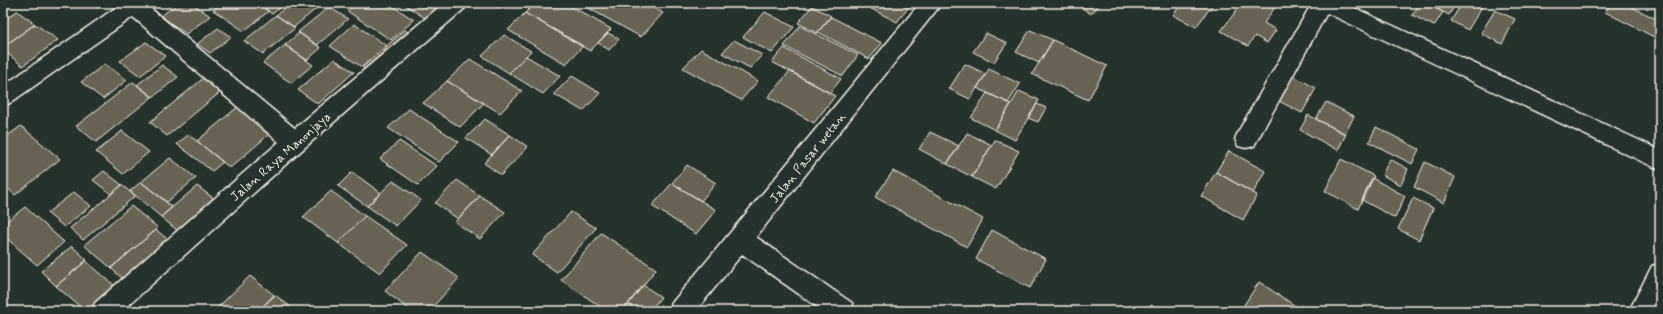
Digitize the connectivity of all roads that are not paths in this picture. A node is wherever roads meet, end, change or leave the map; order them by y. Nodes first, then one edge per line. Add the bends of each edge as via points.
1 (458, 3) edge
2 (932, 3) edge
3 (1322, 3) edge
4 (1325, 3) edge
5 (132, 4) edge
6 (3, 97) edge
7 (1246, 139) dead end
8 (295, 142) junction
9 (1660, 160) edge
10 (741, 240) junction
11 (1660, 274) edge
12 (1648, 308) edge
13 (104, 311) edge
14 (681, 311) edge
15 (842, 311) edge

1 - 8 street, Jalan Raya Manonjaya
2 - 10 street, Jalan Pasar wetan
3 - 7 street
4 - 9 street
5 - 6 street
5 - 8 street
8 - 13 street, Jalan Raya Manonjaya
10 - 14 street, Jalan Pasar wetan
10 - 15 street
11 - 12 street

